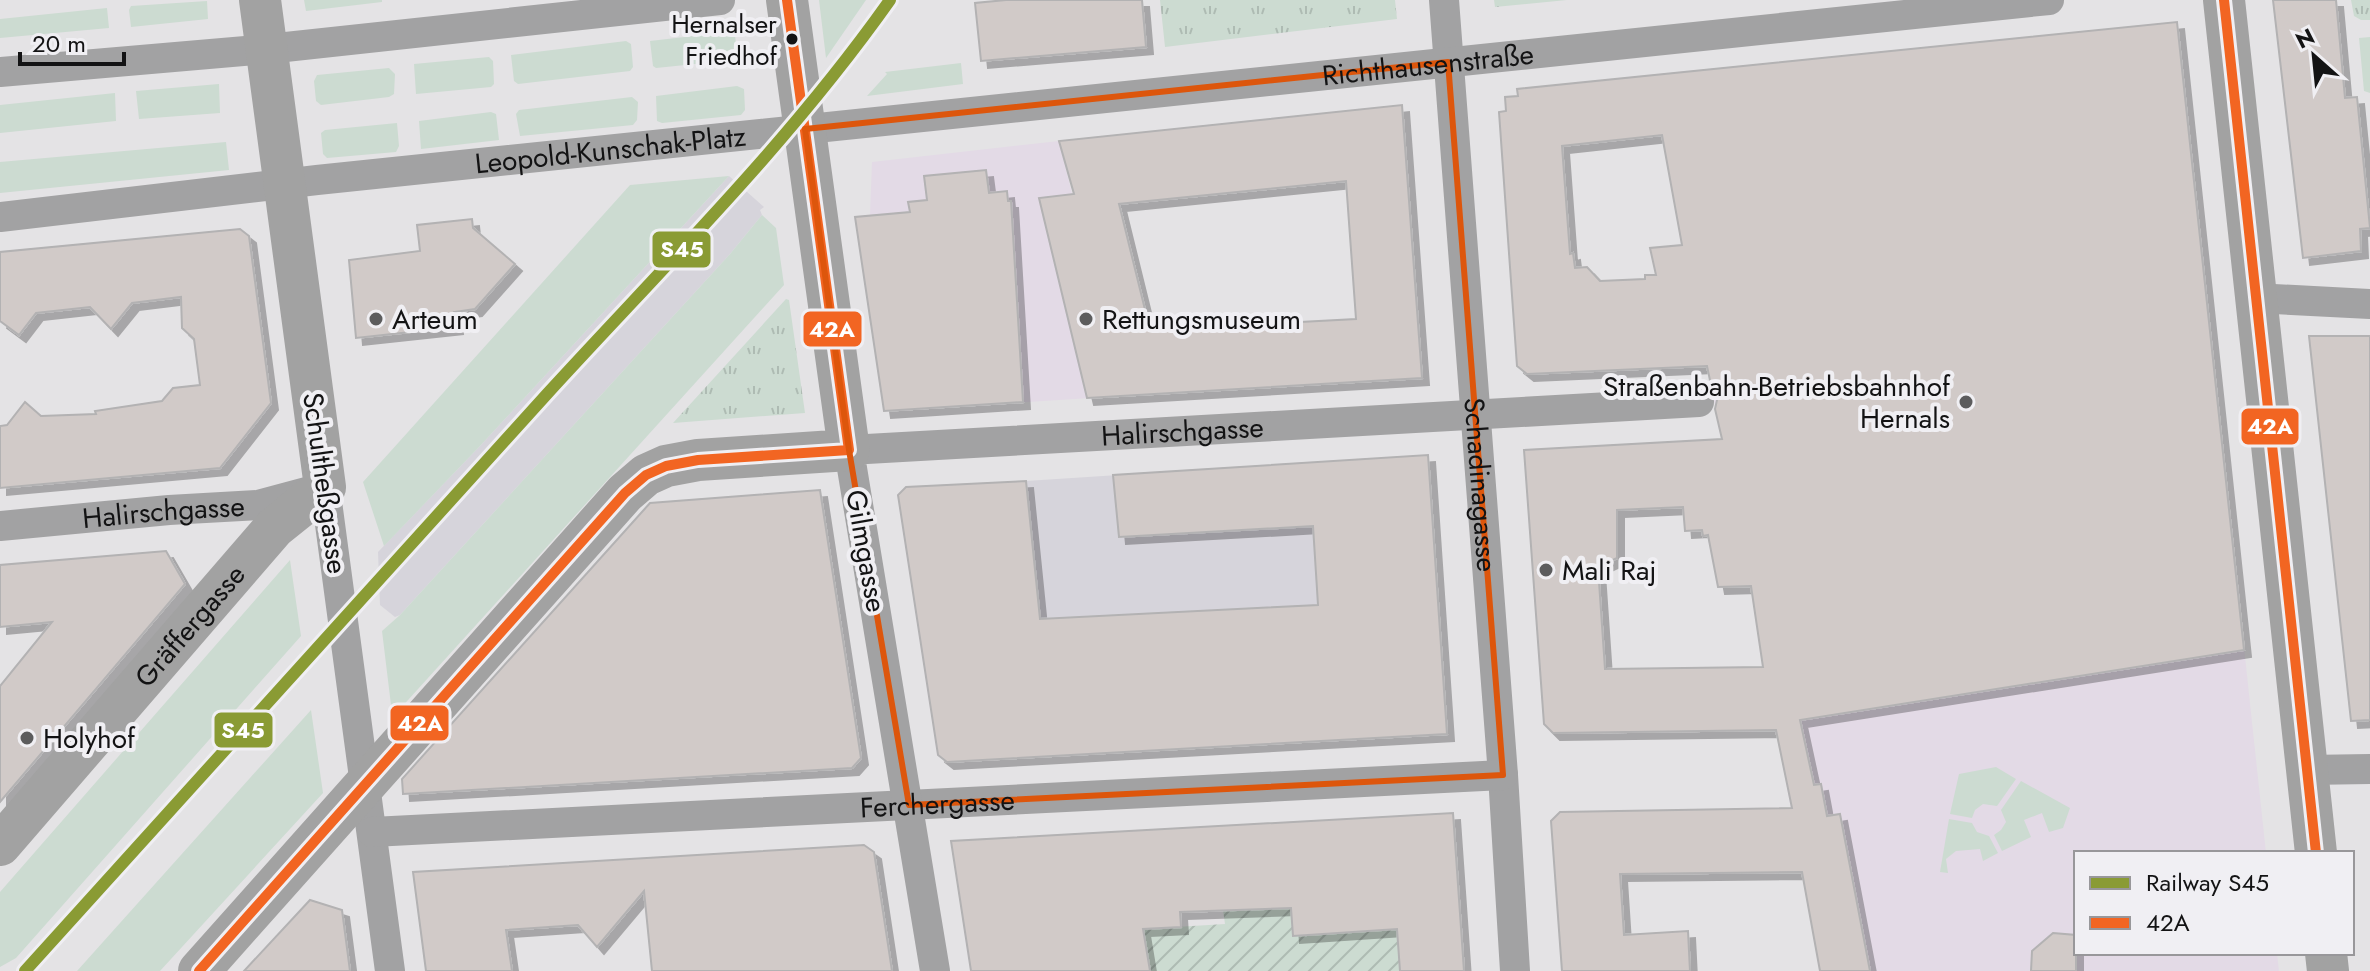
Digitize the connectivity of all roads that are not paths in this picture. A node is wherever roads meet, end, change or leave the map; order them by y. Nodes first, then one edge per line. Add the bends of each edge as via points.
1 (260, 0) edge
2 (720, 0) edge
3 (787, 0) edge
4 (1444, 0) edge
5 (2049, 0) edge
6 (2224, 0) edge
7 (267, 49) junction
8 (1448, 62) junction
9 (0, 72) edge
10 (805, 129) junction
11 (284, 185) junction
12 (0, 217) edge
13 (2255, 298) junction
14 (2370, 304) edge
15 (1699, 402) dead end
16 (1477, 414) junction
17 (849, 450) junction
18 (325, 487) junction
19 (0, 526) edge
20 (2370, 769) edge
21 (2307, 770) junction
22 (1503, 775) junction
23 (367, 782) junction
24 (909, 805) junction
25 (372, 832) junction
26 (0, 845) edge
27 (2316, 851) edge
28 (199, 971) edge
29 (390, 971) edge
30 (935, 971) edge
31 (1515, 971) edge

1 - 7 street
2 - 7 street
3 - 10 street
4 - 8 street, Schadinagasse
5 - 8 street, Richthausenstraße
6 - 13 street
7 - 9 street
7 - 11 street
8 - 10 street, Richthausenstraße
8 - 16 street, Schadinagasse
10 - 11 street, Leopold-Kunschak-Platz
10 - 17 street, Gilmgasse
11 - 12 street, Leopold-Kunschak-Platz
11 - 18 street, Schultheßgasse
13 - 14 street
13 - 21 street
15 - 16 street, Halirschgasse
16 - 17 street, Halirschgasse
16 - 22 street, Schadinagasse
17 - 23 street, Halirschgasse via 698,460 646,475
17 - 24 street, Gilmgasse
18 - 19 street, Halirschgasse via 258,505
18 - 23 street, Schultheßgasse
18 - 26 street, Gräffergasse via 274,528
20 - 21 street
21 - 27 street
22 - 24 street, Ferchergasse
22 - 31 street, Schadinagasse
23 - 25 street, Schultheßgasse
23 - 28 street
24 - 25 street, Ferchergasse
24 - 30 street, Gilmgasse
25 - 29 street, Schultheßgasse

